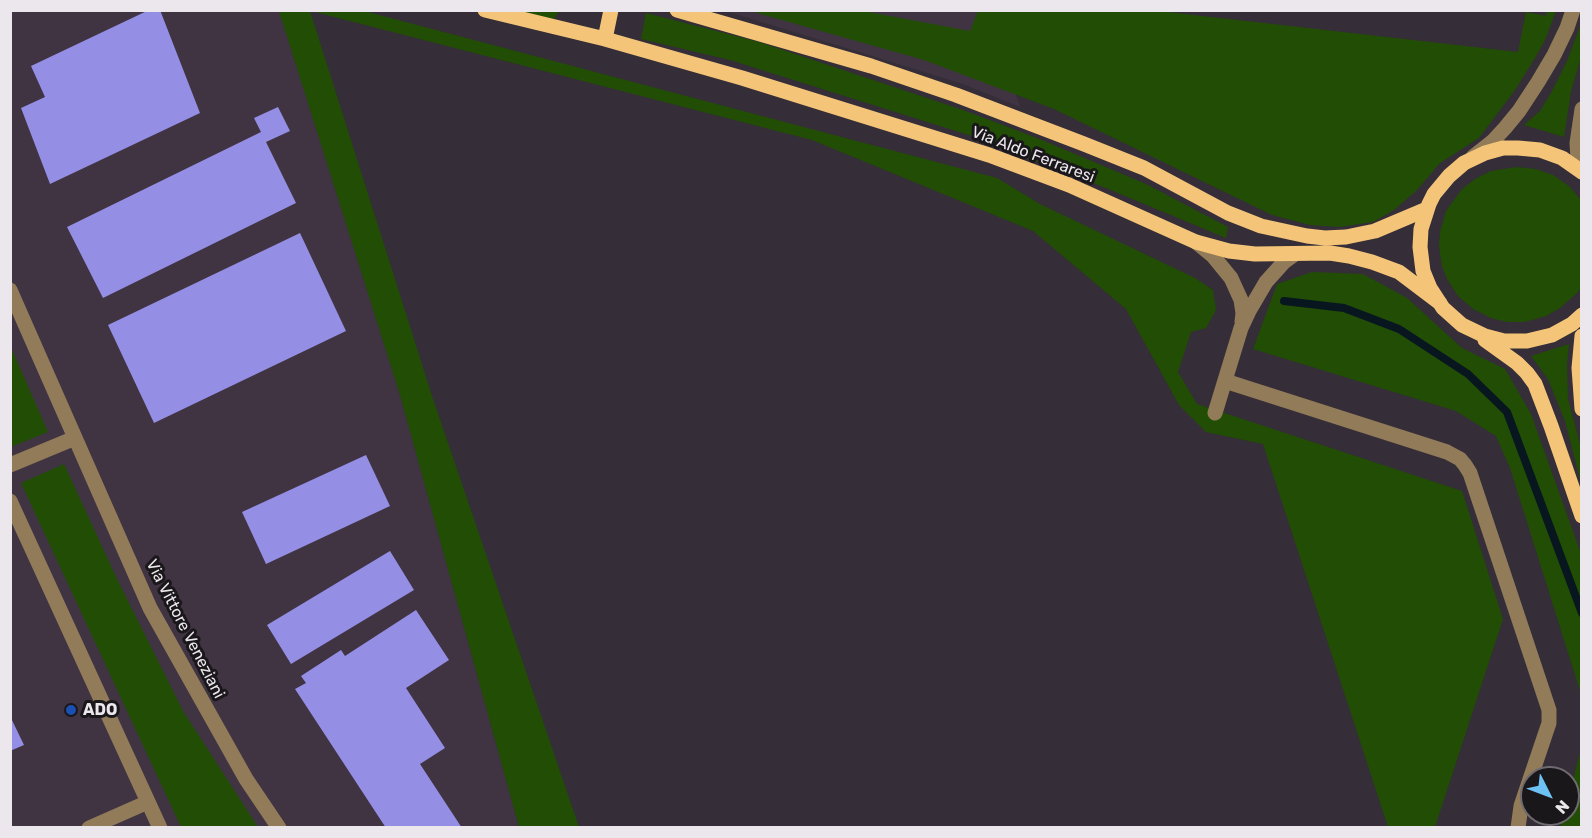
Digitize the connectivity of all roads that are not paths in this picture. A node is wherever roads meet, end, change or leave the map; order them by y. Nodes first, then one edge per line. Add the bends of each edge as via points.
1 (485, 10) edge
2 (611, 10) edge
3 (677, 10) edge
4 (1573, 10) edge
5 (690, 12) edge
6 (605, 39) junction
7 (1581, 109) edge
8 (1464, 163) junction
9 (1581, 172) edge
10 (1427, 209) junction
11 (1196, 242) junction
12 (1295, 254) junction
13 (10, 290) edge
14 (1440, 303) junction
15 (1581, 315) edge
16 (1462, 325) junction
17 (1241, 328) junction
18 (1581, 336) edge
19 (1225, 381) junction
20 (1581, 409) edge
21 (1215, 413) dead end
22 (75, 438) junction
23 (10, 465) edge
24 (10, 501) edge
25 (1581, 516) edge
26 (148, 802) junction
27 (88, 828) edge
28 (160, 828) edge
29 (279, 828) edge
30 (1518, 828) edge

1 - 6 main road, Via Aldo Ferraresi
2 - 6 main road
3 - 5 main road, Via Aldo Ferraresi
4 - 8 street via 1554,55 1518,111 1492,142
5 - 10 main road, Via Aldo Ferraresi via 956,95 1144,168 1228,213 1261,226 1307,236 1346,237 1375,231
6 - 11 main road, Via Aldo Ferraresi via 989,155 1069,185
7 - 9 street via 1577,143
8 - 9 main road, Via Aldo Ferraresi via 1503,148 1518,148 1562,158
8 - 10 main road, Via Aldo Ferraresi via 1434,194
10 - 14 main road, Via Aldo Ferraresi via 1421,229 1423,271
11 - 12 main road, Via Aldo Ferraresi via 1229,251
11 - 17 street via 1223,267 1237,289 1243,313
12 - 14 main road, Via Aldo Ferraresi via 1330,253 1372,262 1399,272
12 - 17 street via 1266,282
13 - 22 street, Via Vittore Veneziani
14 - 16 main road, Via Aldo Ferraresi
15 - 16 main road, Via Aldo Ferraresi via 1552,335 1527,341 1504,341
16 - 25 main road, Via Aldo Ferraresi via 1517,363 1535,384
17 - 19 street
18 - 20 main road
19 - 21 street
19 - 30 street via 1447,452 1465,465 1549,710
22 - 23 street
22 - 29 street, Via Vittore Veneziani via 150,608 246,779
24 - 26 street
26 - 27 street
26 - 28 street

